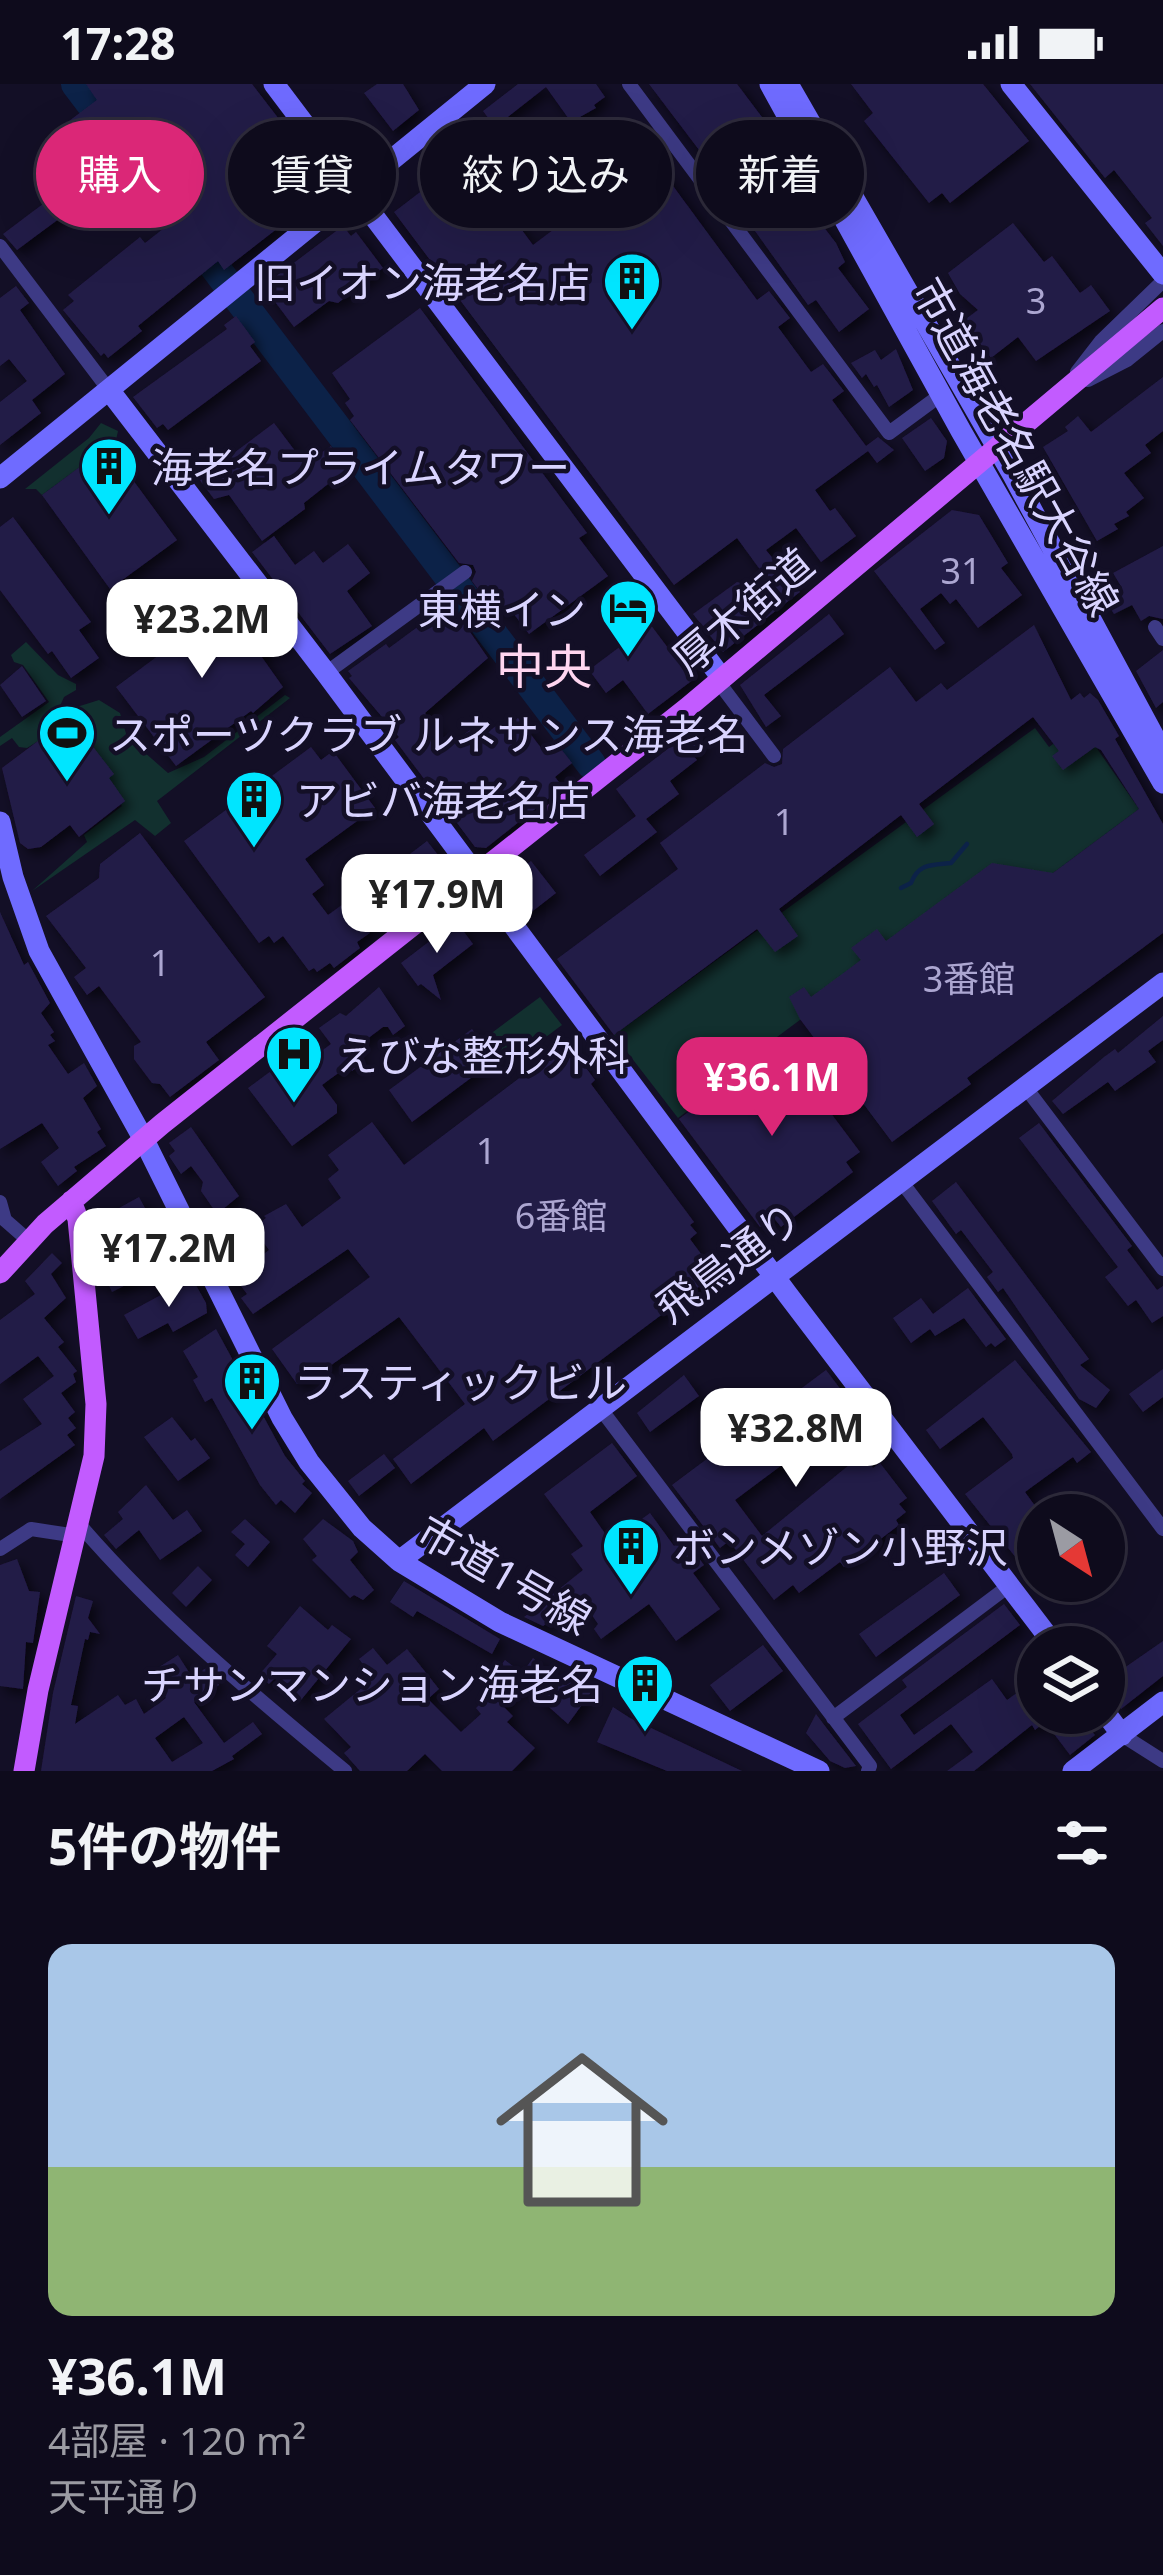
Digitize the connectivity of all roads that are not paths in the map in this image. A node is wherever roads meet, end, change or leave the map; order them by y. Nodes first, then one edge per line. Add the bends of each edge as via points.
1 (274, 84) edge
2 (485, 84) edge
3 (628, 84) edge
4 (770, 84) edge
5 (788, 84) edge
6 (1010, 84) edge
7 (302, 120) edge
8 (396, 157) edge
9 (309, 228) edge
10 (383, 228) edge
11 (0, 246) edge
12 (1163, 277) edge
13 (1163, 308) edge
14 (1154, 327) edge
15 (109, 390) junction
16 (941, 394) junction
17 (1059, 394) junction
18 (988, 454) junction
19 (0, 478) edge
20 (455, 579) dead end
21 (326, 673) junction
22 (719, 679) junction
23 (771, 752) dead end
24 (1163, 753) edge
25 (1163, 783) edge
26 (0, 822) edge
27 (478, 877) junction
28 (1163, 983) edge
29 (1026, 1088) junction
30 (144, 1140) junction
31 (901, 1181) junction
32 (0, 1202) edge
33 (71, 1202) junction
34 (29, 1241) junction
35 (1163, 1269) edge
36 (0, 1273) edge
37 (773, 1275) junction
38 (599, 1408) junction
39 (1163, 1529) edge
40 (78, 1530) junction
41 (0, 1549) edge
42 (399, 1562) junction
43 (1010, 1585) junction
44 (1040, 1626) edge
45 (1163, 1702) edge
46 (833, 1718) junction
47 (1122, 1735) junction
48 (1163, 1761) edge
49 (24, 1771) edge
50 (345, 1771) edge
51 (819, 1771) edge
52 (868, 1771) edge
53 (1072, 1771) edge

1 - 7 street
2 - 8 street
3 - 16 street via 890,433
4 - 16 street, 市道海老名駅大谷線
5 - 18 street, 市道海老名駅大谷線
6 - 12 street
9 - 15 street
10 - 22 street
11 - 15 street
12 - 17 street
13 - 14 main road, 厚木街道
14 - 17 main road, 厚木街道
15 - 19 street
15 - 21 street
16 - 18 street, 市道海老名駅大谷線
17 - 18 main road, 厚木街道
18 - 22 main road, 厚木街道
18 - 24 street, 市道海老名駅大谷線
18 - 25 street, 市道海老名駅大谷線
20 - 21 street
21 - 27 street
22 - 23 street
22 - 27 main road, 厚木街道
26 - 30 street, 市道1号線 via 38,951
27 - 30 main road, 厚木街道
27 - 37 street
28 - 29 street, 飛鳥通り
29 - 31 street, 飛鳥通り
29 - 35 street
30 - 33 main road, 厚木街道
30 - 42 street, 市道1号線 via 291,1433 362,1528
31 - 37 street, 飛鳥通り
31 - 39 street
32 - 34 street via 5,1220
33 - 34 main road, 厚木街道
33 - 40 main road via 96,1404
34 - 36 main road, 厚木街道
37 - 38 street, 飛鳥通り
37 - 43 street
38 - 42 street, 飛鳥通り
38 - 46 street
40 - 41 street via 32,1529
40 - 49 main road
40 - 50 street
42 - 51 street, 市道1号線 via 552,1648
43 - 44 street
43 - 46 street
45 - 47 street
46 - 52 street
47 - 48 street
47 - 53 street

